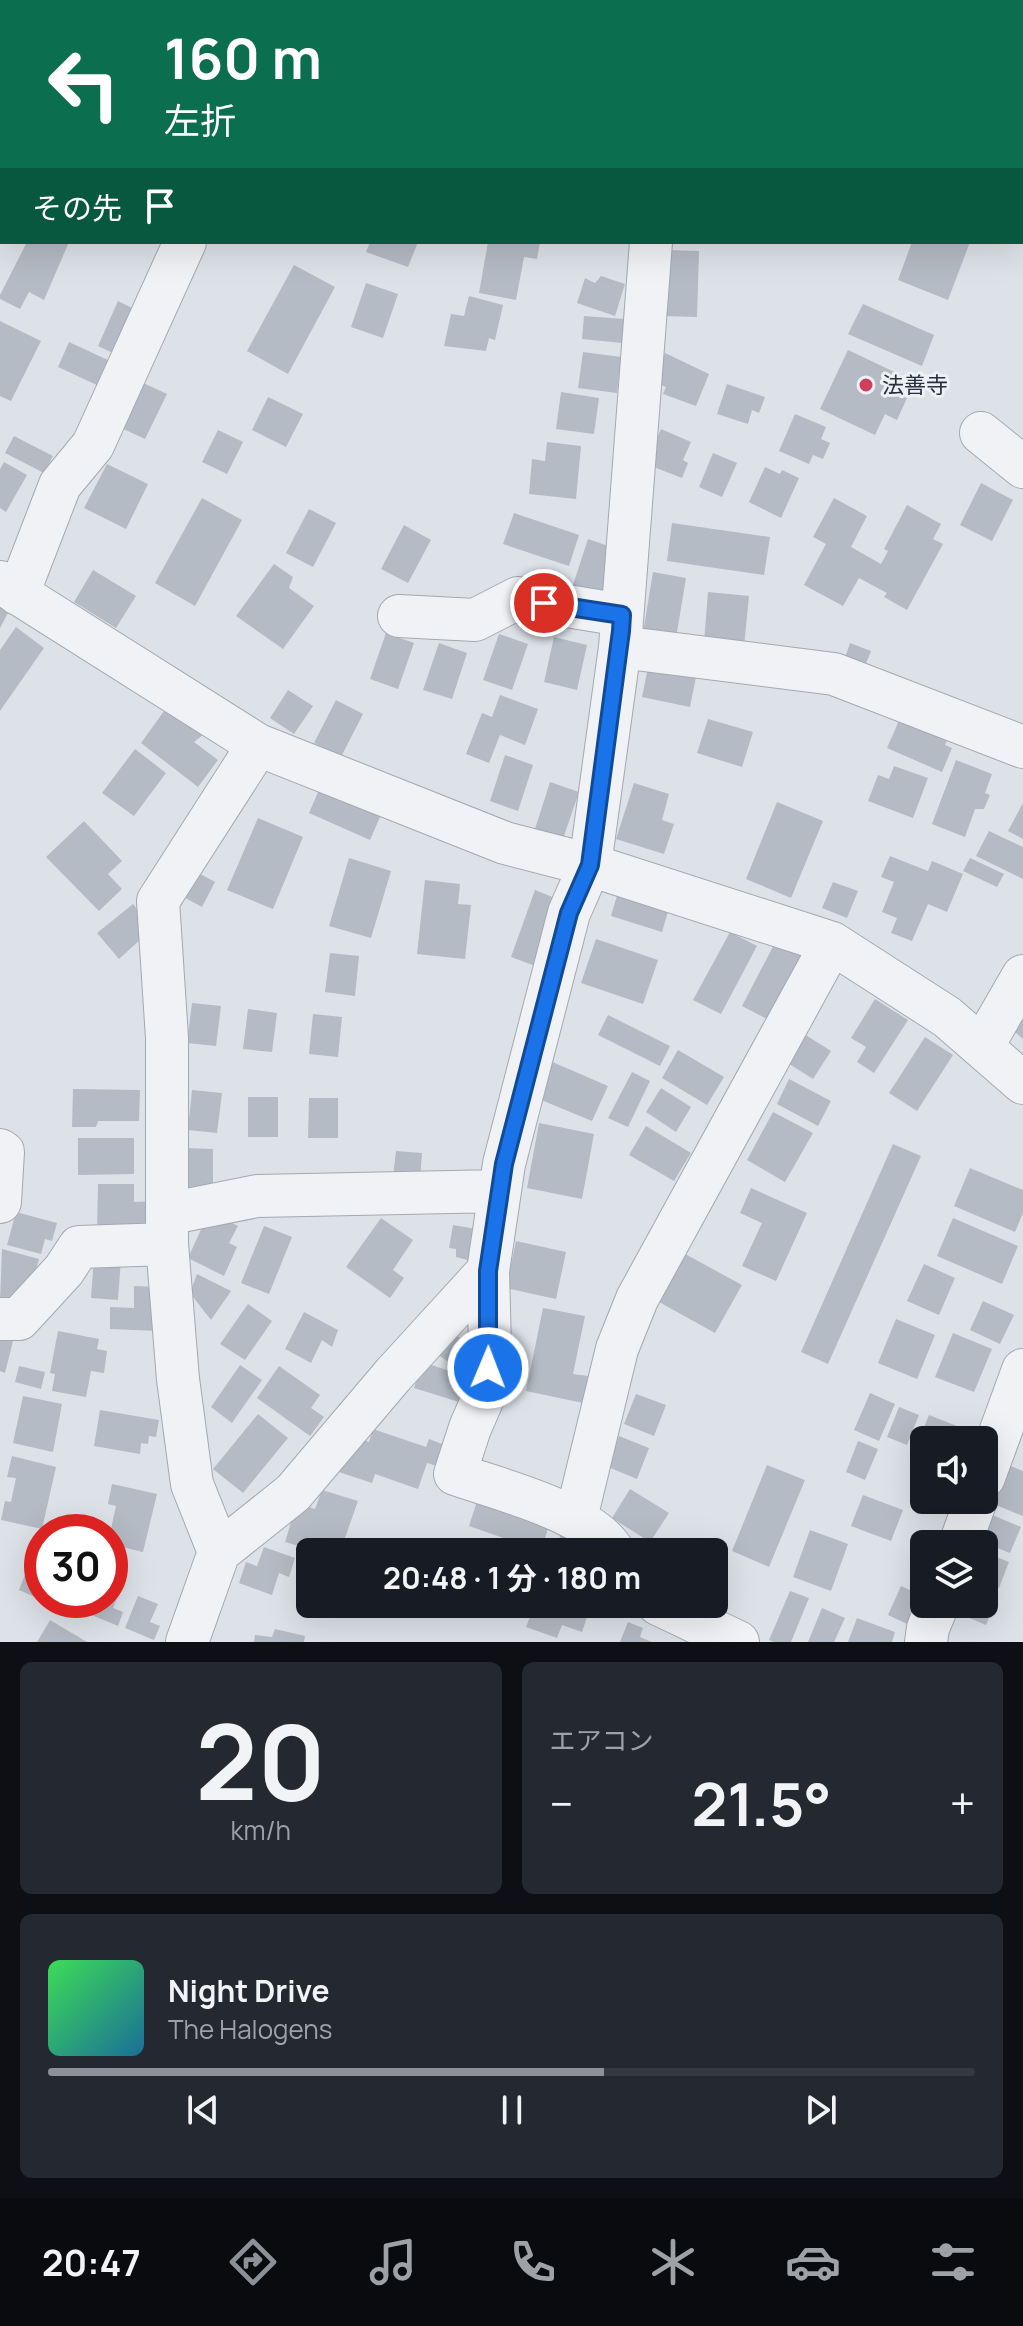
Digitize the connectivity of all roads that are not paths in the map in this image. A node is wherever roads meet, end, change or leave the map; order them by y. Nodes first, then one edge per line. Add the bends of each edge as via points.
1 (184, 244) edge
2 (651, 244) edge
3 (981, 433) dead end
4 (1023, 467) edge
5 (9, 588) edge
6 (399, 616) dead end
7 (621, 631) junction
8 (258, 745) junction
9 (1023, 747) edge
10 (590, 865) junction
11 (832, 943) junction
12 (1023, 976) edge
13 (982, 1047) junction
14 (1023, 1083) edge
15 (0, 1150) edge
16 (500, 1191) junction
17 (0, 1202) edge
18 (167, 1229) junction
19 (488, 1271) junction
20 (0, 1319) edge
21 (1023, 1370) edge
22 (998, 1439) edge
23 (576, 1518) junction
24 (601, 1538) edge
25 (219, 1552) junction
26 (687, 1618) edge
27 (932, 1618) edge
28 (187, 1642) edge
29 (738, 1642) edge
30 (926, 1642) edge

1 - 5 street via 93,445 60,485
2 - 7 street
3 - 4 street
5 - 8 street
6 - 7 street via 475,620 518,598
7 - 9 street via 834,674
7 - 10 street
8 - 10 street via 505,843
8 - 18 street via 158,901 167,1038
10 - 11 street
10 - 16 street via 569,913
11 - 13 street via 947,1017
11 - 23 street via 637,1299 617,1349
12 - 13 street
13 - 14 street
15 - 17 street
16 - 18 street via 257,1196
16 - 19 street
18 - 20 street via 79,1247 19,1319
18 - 25 street via 192,1484
19 - 23 street via 487,1389 455,1474
19 - 25 street via 293,1493
21 - 22 street
23 - 24 street
25 - 28 street
26 - 29 street
27 - 30 street

